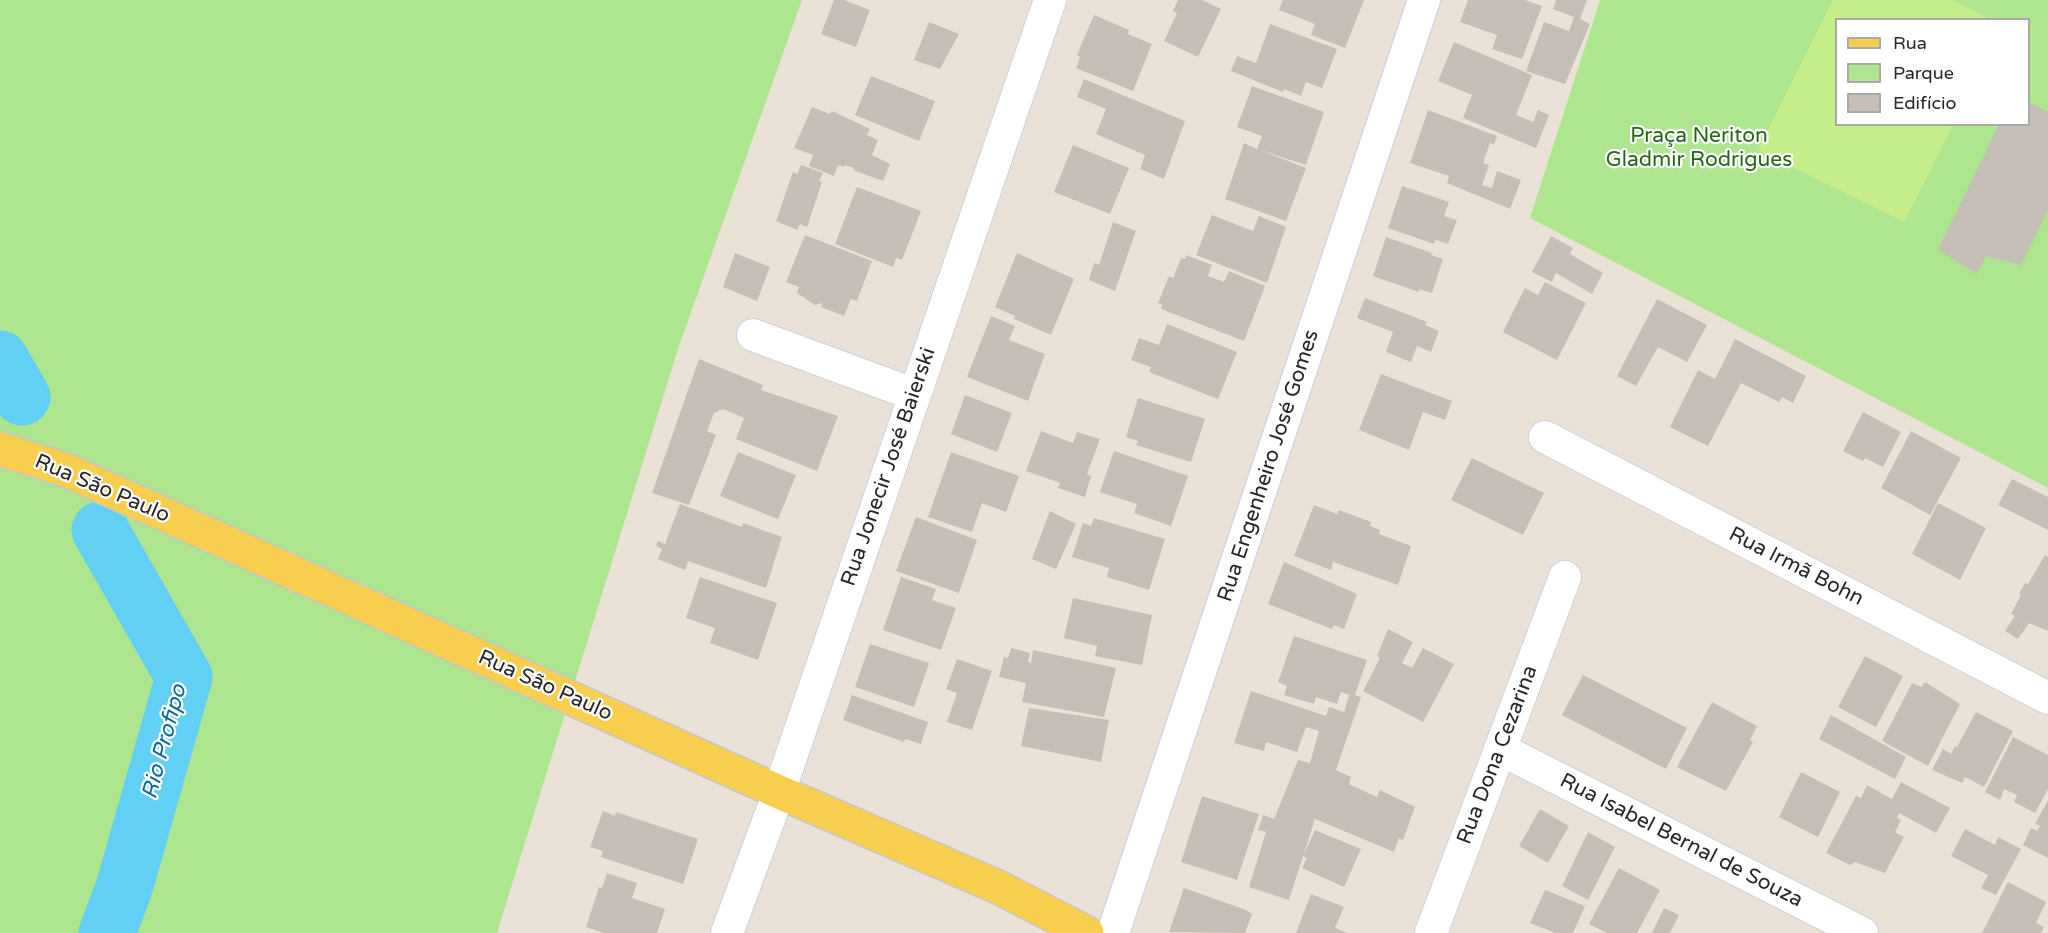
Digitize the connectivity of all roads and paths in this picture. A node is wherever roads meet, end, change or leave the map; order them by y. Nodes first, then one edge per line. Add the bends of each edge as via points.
1 (1050, 0) edge
2 (1424, 0) edge
3 (753, 335) dead end
4 (913, 394) junction
5 (1545, 436) dead end
6 (0, 449) edge
7 (1565, 577) dead end
8 (2048, 698) edge
9 (1500, 749) junction
10 (779, 792) junction
11 (727, 933) edge
12 (1087, 933) edge
13 (1113, 933) edge
14 (1431, 933) edge
15 (1862, 933) edge

1 - 4 street, Rua Jonecir José Baierski
2 - 13 street, Rua Engenheiro José Gomes
3 - 4 street
4 - 10 street, Rua Jonecir José Baierski
5 - 8 street, Rua Irmã Bohn
6 - 10 main road, Rua São Paulo via 68,471
7 - 9 street, Rua Dona Cezarina
9 - 14 street, Rua Dona Cezarina
9 - 15 street, Rua Isabel Bernal de Souza
10 - 11 street, Rua Jonecir José Baierski
10 - 12 main road, Rua São Paulo via 998,887

